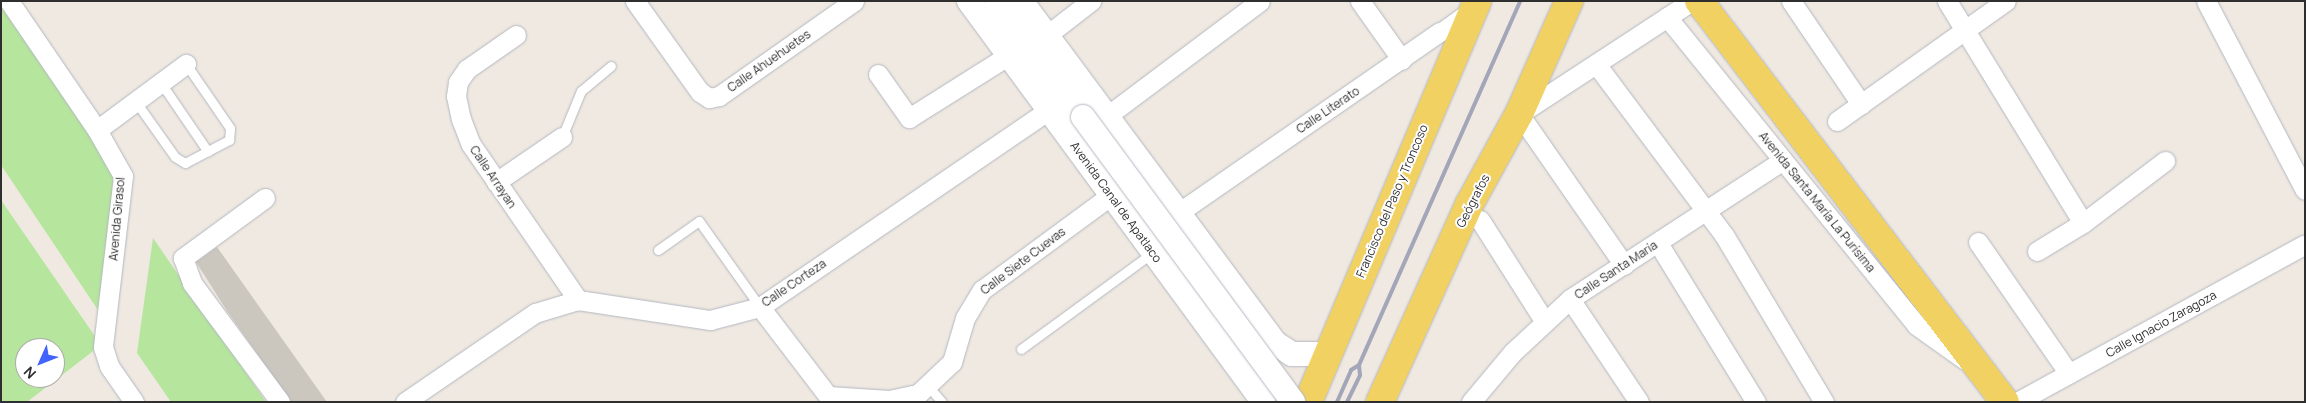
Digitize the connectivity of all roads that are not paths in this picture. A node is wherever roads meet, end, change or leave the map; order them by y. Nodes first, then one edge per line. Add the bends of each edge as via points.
1 (9, 1) edge
2 (635, 1) edge
3 (854, 1) edge
4 (969, 1) edge
5 (997, 1) edge
6 (1022, 1) edge
7 (1092, 1) edge
8 (1260, 1) edge
9 (1360, 1) edge
10 (1569, 1) edge
11 (1692, 1) edge
12 (1699, 1) edge
13 (1791, 1) edge
14 (1947, 1) edge
15 (2006, 1) edge
16 (2206, 1) edge
17 (1477, 3) edge
18 (1667, 17) junction
19 (1965, 31) junction
20 (1439, 32) joint
21 (1047, 35) junction
22 (516, 36) dead end
23 (1009, 55) junction
24 (1402, 60) junction
25 (186, 64) joint
26 (1596, 64) junction
27 (611, 66) dead end
28 (878, 74) dead end
29 (161, 83) junction
30 (136, 102) junction
31 (1861, 104) junction
32 (1049, 110) junction
33 (1519, 114) junction
34 (1107, 116) junction
35 (1832, 125) dead end
36 (98, 130) junction
37 (562, 137) joint
38 (208, 152) junction
39 (1782, 161) junction
40 (2165, 161) dead end
41 (496, 182) junction
42 (2305, 190) edge
43 (1110, 196) junction
44 (265, 198) dead end
45 (1707, 211) junction
46 (1178, 213) junction
47 (1480, 220) dead end
48 (2083, 223) junction
49 (1978, 242) dead end
50 (1658, 243) junction
51 (2305, 244) edge
52 (658, 250) dead end
53 (2036, 251) dead end
54 (1152, 253) junction
55 (1624, 265) junction
56 (1570, 299) junction
57 (578, 300) junction
58 (760, 307) junction
59 (1252, 314) junction
60 (1545, 322) junction
61 (1221, 345) junction
62 (1021, 349) dead end
63 (1328, 354) junction
64 (1981, 372) junction
65 (2070, 374) junction
66 (928, 386) junction
67 (826, 399) edge
68 (134, 402) edge
69 (280, 402) edge
70 (405, 402) edge
71 (942, 402) edge
72 (1264, 402) edge
73 (1293, 402) edge
74 (1308, 402) edge
75 (1380, 402) edge
76 (1471, 402) edge
77 (1639, 402) edge
78 (1756, 402) edge
79 (1824, 402) edge
80 (2005, 402) edge
81 (2017, 402) edge

1 - 36 street, Avenida Girasol
2 - 3 street, Calle Ahuehuetes via 700,92 709,98 719,96
4 - 23 street, Avenida Canal de Apatlaco
5 - 73 street, bridge
6 - 21 street
7 - 21 street
8 - 34 street
9 - 24 street
10 - 33 main road, Geógrafos
11 - 18 street
12 - 64 main road, Avenida Santa María La Purísima
13 - 31 street
14 - 19 street
15 - 19 street
16 - 42 street
17 - 20 street, Calle Literato
17 - 63 main road, Francisco del Paso y Troncoso
18 - 26 street
18 - 39 street, Avenida Santa María La Purísima
19 - 31 street
19 - 48 street
20 - 24 street, Calle Literato
21 - 34 street
22 - 41 street, Calle Arrayan via 467,70 458,82 456,96 470,143
23 - 28 street via 909,118
23 - 32 street, Avenida Canal de Apatlaco
24 - 46 street, Calle Literato
25 - 29 street
25 - 38 lane via 230,128 229,140
26 - 33 street
26 - 45 street
27 - 37 lane via 581,91
29 - 30 street
29 - 38 lane
30 - 36 street
30 - 38 lane via 175,157 185,164
31 - 35 street
32 - 43 street, Avenida Canal de Apatlaco
32 - 58 street, Calle Corteza
33 - 55 street
33 - 75 main road, Geógrafos via 1470,204
34 - 46 street
36 - 68 street, Avenida Girasol via 123,176 102,346 109,366
37 - 41 street
39 - 45 street, Calle Santa María
39 - 64 street, Avenida Santa María La Purísima via 1916,325
40 - 48 street
41 - 57 street, Calle Arrayan
43 - 54 street, Avenida Canal de Apatlaco
43 - 66 street, Calle Siete Cuevas via 982,290 965,318 952,362
44 - 69 street via 183,258 192,283
45 - 50 street, Calle Santa María
45 - 79 street
46 - 59 street
47 - 60 street
48 - 53 street
49 - 65 street
50 - 55 street, Calle Santa María
50 - 78 street
51 - 65 street, Calle Ignacio Zaragoza
52 - 58 lane via 699,221
54 - 61 street, Avenida Canal de Apatlaco
54 - 62 lane
55 - 56 street, Calle Santa María
56 - 60 street, Calle Santa María
56 - 77 street
57 - 58 street, Calle Corteza via 710,320
57 - 70 street, Calle Corteza via 535,313
58 - 67 street, Calle Siete Cuevas
59 - 61 street via 1250,330 1243,339
59 - 63 street via 1275,343 1292,354
60 - 76 street, Calle Santa María
61 - 72 street, Avenida Canal de Apatlaco
63 - 74 main road, Francisco del Paso y Troncoso
64 - 80 main road, Avenida Santa María La Purísima
65 - 81 street, Calle Ignacio Zaragoza
66 - 67 street, Calle Siete Cuevas via 918,394 889,400
66 - 71 lane

